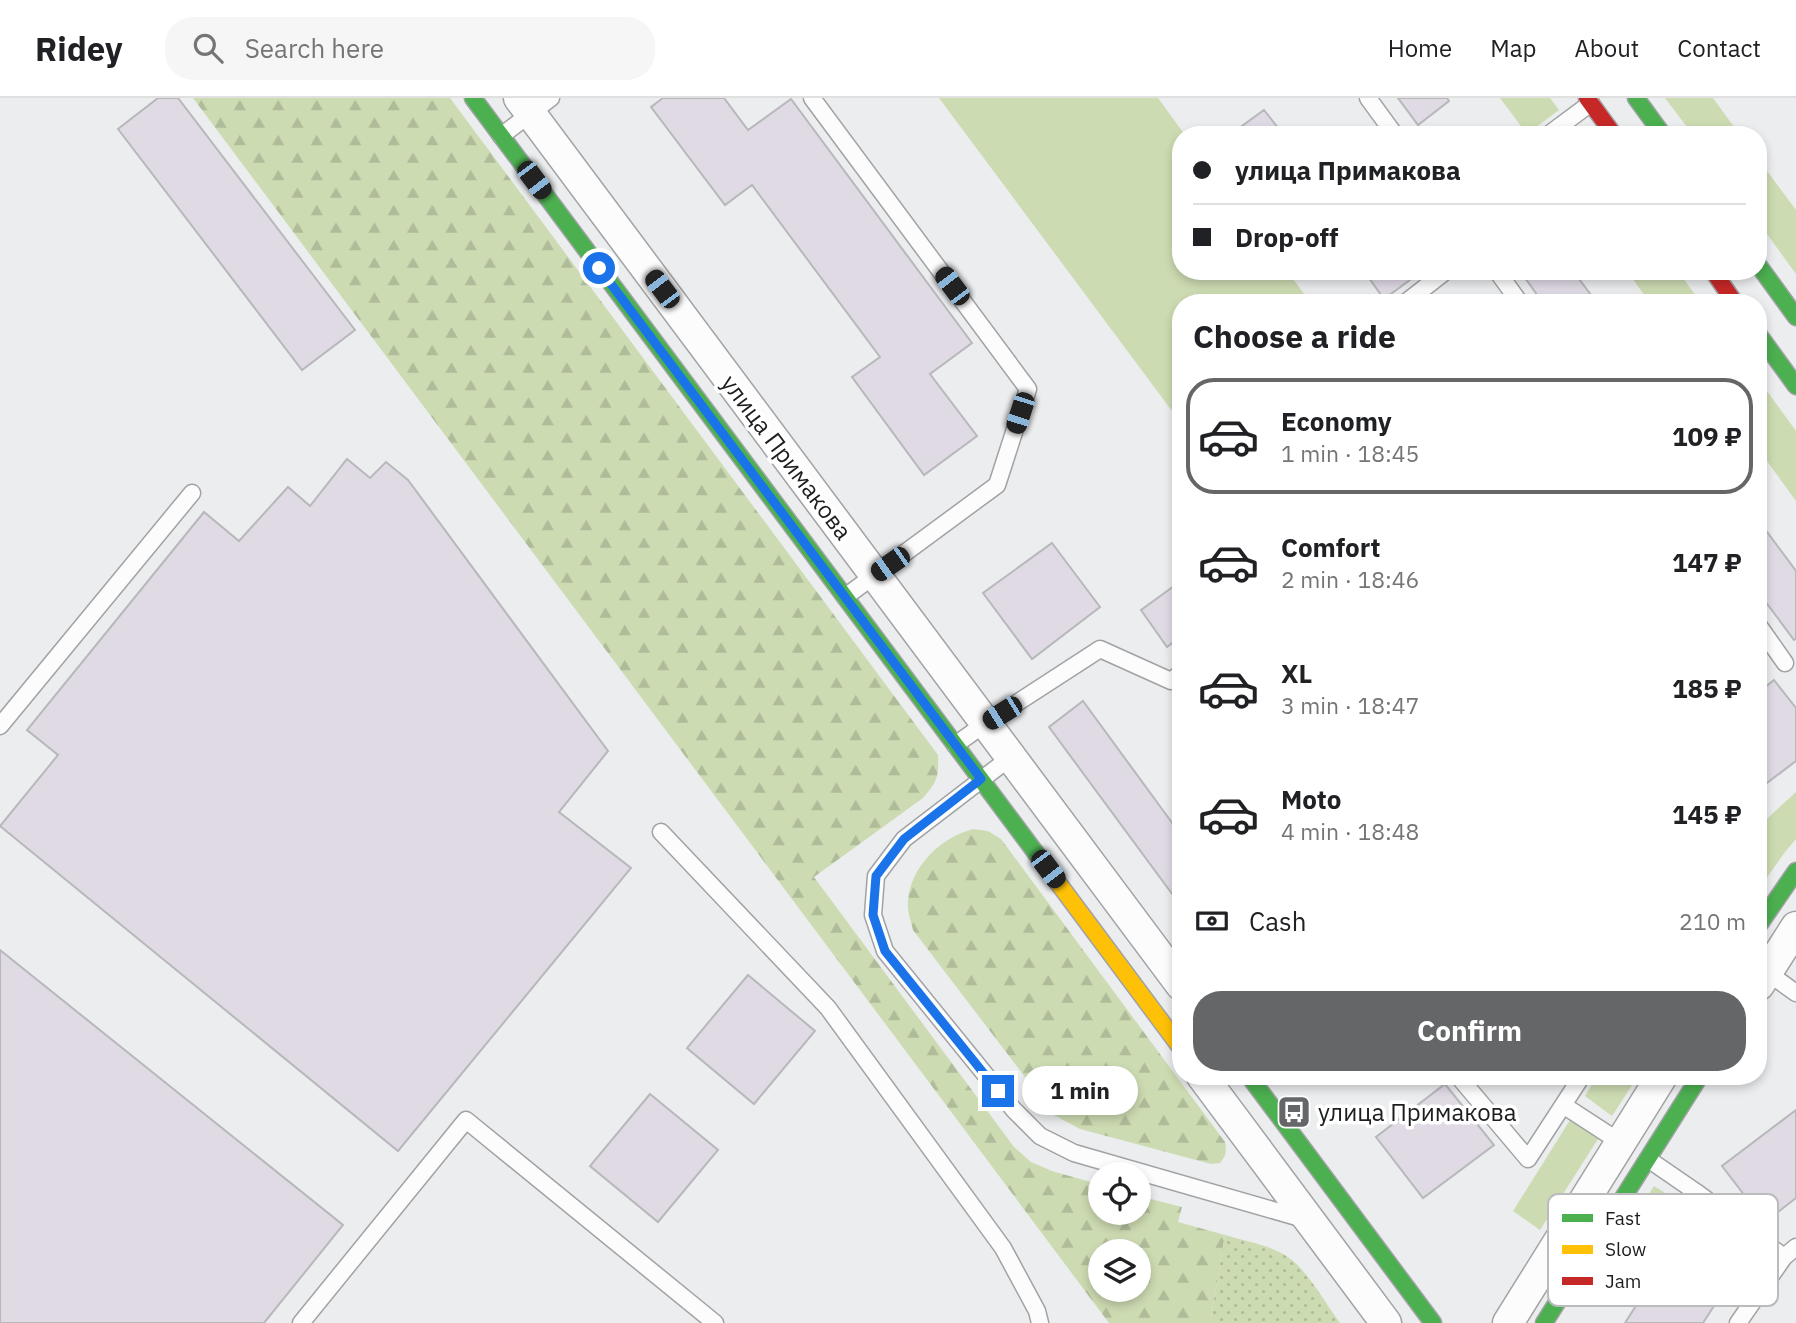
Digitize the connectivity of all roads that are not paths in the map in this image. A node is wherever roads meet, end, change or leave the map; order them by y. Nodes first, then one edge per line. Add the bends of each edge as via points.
1 (472, 98) edge
2 (812, 98) edge
3 (1368, 98) edge
4 (1636, 98) edge
5 (1592, 100) edge
6 (534, 103) edge
7 (1388, 126) edge
8 (1559, 126) edge
9 (1608, 126) edge
10 (1656, 126) edge
11 (501, 136) junction
12 (1767, 277) edge
13 (1434, 280) edge
14 (1417, 294) edge
15 (1796, 317) edge
16 (1767, 346) edge
17 (1796, 386) edge
18 (192, 493) dead end
19 (875, 575) junction
20 (845, 597) junction
21 (1767, 637) edge
22 (1785, 663) dead end
23 (1172, 680) edge
24 (986, 723) junction
25 (0, 726) edge
26 (956, 745) junction
27 (1011, 757) junction
28 (981, 779) junction
29 (661, 832) dead end
30 (1796, 871) edge
31 (1767, 913) edge
32 (1796, 927) edge
33 (1767, 967) edge
34 (1172, 973) edge
35 (1767, 978) edge
36 (1796, 993) edge
37 (1172, 1036) edge
38 (1209, 1085) edge
39 (1256, 1085) edge
40 (1466, 1085) edge
41 (1576, 1085) edge
42 (1656, 1085) edge
43 (1694, 1085) edge
44 (1563, 1105) junction
45 (1620, 1142) junction
46 (1648, 1159) junction
47 (1588, 1194) edge
48 (1626, 1194) edge
49 (1699, 1194) edge
50 (1310, 1220) junction
51 (1790, 1252) edge
52 (1548, 1257) edge
53 (1778, 1268) edge
54 (1555, 1306) edge
55 (1750, 1306) edge
56 (300, 1323) edge
57 (715, 1323) edge
58 (1040, 1323) edge
59 (1386, 1323) edge
60 (1433, 1323) edge
61 (1507, 1323) edge
62 (1544, 1323) edge
63 (1738, 1323) edge

1 - 11 street, улица Примакова
2 - 19 lane via 1028,389 997,485
3 - 7 lane
4 - 10 street
5 - 8 lane
5 - 9 street
6 - 11 lane
6 - 19 street, улица Примакова
11 - 20 street, улица Примакова
12 - 15 street
13 - 14 lane
16 - 17 street
18 - 25 lane
19 - 20 lane
19 - 24 street, улица Примакова
20 - 26 street, улица Примакова
21 - 22 lane
23 - 24 lane via 1100,649
24 - 26 lane
24 - 27 street, улица Примакова
26 - 28 street, улица Примакова
27 - 28 lane
27 - 34 street, улица Примакова
28 - 37 street, улица Примакова
28 - 50 lane via 904,839 876,876 873,915 885,951 1014,1111 1040,1136 1074,1153
29 - 58 lane via 828,1008 1003,1248
30 - 31 street
32 - 33 street
35 - 36 lane
38 - 50 street
39 - 60 street
40 - 44 lane via 1528,1159
41 - 44 lane
42 - 45 street
43 - 46 street
44 - 45 lane
45 - 46 lane
45 - 47 street
46 - 48 street
46 - 49 lane
50 - 59 street
51 - 53 lane
52 - 61 street
54 - 62 street
55 - 63 lane
56 - 57 lane via 466,1120

